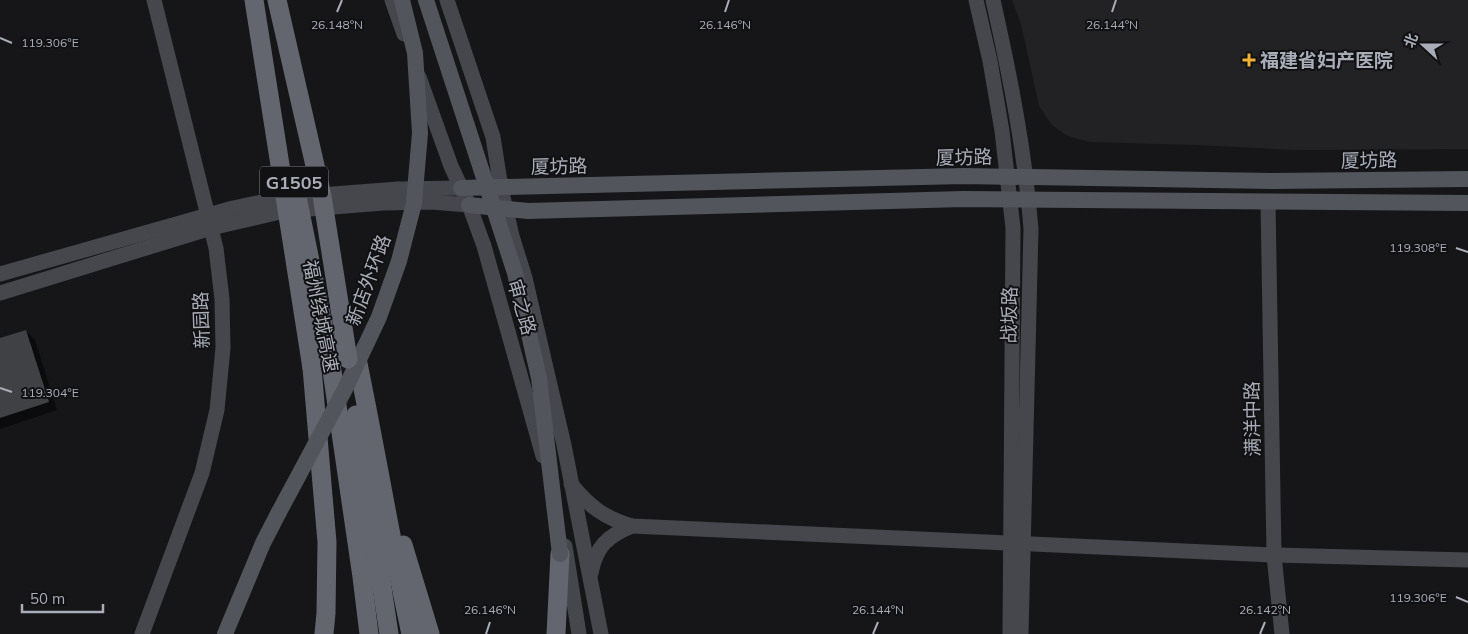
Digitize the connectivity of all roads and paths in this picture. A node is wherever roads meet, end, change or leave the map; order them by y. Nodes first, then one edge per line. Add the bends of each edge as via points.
1 (154, 0) edge
2 (255, 0) edge
3 (277, 0) edge
4 (392, 0) edge
5 (402, 0) edge
6 (426, 0) edge
7 (447, 0) edge
8 (976, 0) edge
9 (993, 0) edge
10 (1008, 176) junction
11 (1025, 176) junction
12 (1468, 179) edge
13 (461, 188) junction
14 (501, 188) junction
15 (1011, 199) junction
16 (1028, 199) junction
17 (1268, 202) junction
18 (1468, 203) edge
19 (470, 205) junction
20 (506, 208) junction
21 (209, 222) junction
22 (0, 274) edge
23 (0, 293) edge
24 (345, 361) junction
25 (376, 453) junction
26 (571, 484) junction
27 (632, 526) junction
28 (1017, 543) junction
29 (560, 554) junction
30 (1274, 555) junction
31 (1468, 560) edge
32 (590, 579) junction
33 (142, 634) edge
34 (224, 634) edge
35 (324, 634) edge
36 (369, 634) edge
37 (389, 634) edge
38 (410, 634) edge
39 (430, 634) edge
40 (556, 634) edge
41 (562, 634) edge
42 (579, 634) edge
43 (601, 634) edge
44 (1010, 634) edge
45 (1021, 634) edge
46 (1282, 634) edge

1 - 21 main road, 新园路
2 - 24 highway, 福州绕城高速 / G1505, bridge
2 - 35 highway, bridge via 312,368 327,542
3 - 24 highway, 福州绕城高速 / G1505, bridge via 322,196
4 - 13 main road, 审之路
5 - 34 main road, 新店外环路, bridge via 415,53 420,133 414,203 399,261 380,317 263,543
6 - 29 main road, bridge via 515,273 539,378
7 - 14 main road, 审之路 via 493,137
8 - 10 main road, 战坂路 via 992,68
9 - 11 main road, 战坂路 via 1016,110
10 - 11 main road, 厦坊路
10 - 14 main road, 厦坊路
10 - 15 main road, 战坂路
11 - 12 main road, 厦坊路 via 1272,181
11 - 16 main road, 战坂路
13 - 14 main road, 厦坊路
13 - 19 main road, 审之路
13 - 21 main road via 280,198
14 - 20 main road, 审之路
15 - 16 main road
15 - 20 main road via 528,211
15 - 28 main road, 战坂路
16 - 17 main road
16 - 28 main road, 战坂路 via 1031,249
17 - 18 main road
17 - 30 main road, 满洋中路
19 - 20 main road
19 - 21 main road via 400,202 316,208
19 - 42 main road, 审之路 via 557,506
20 - 26 main road, 审之路
21 - 22 main road
21 - 23 main road
21 - 33 main road, 新园路 via 219,266 223,325 222,368 216,410 202,473
24 - 25 highway
24 - 36 highway, 福州绕城高速 / G1505
24 - 37 highway, 福州绕城高速 / G1505
25 - 38 highway
25 - 39 highway
26 - 27 main road via 595,509
26 - 32 main road, 审之路
27 - 28 main road
27 - 32 main road via 600,548
28 - 30 main road
28 - 44 main road, 战坂路
28 - 45 main road, 战坂路
29 - 40 highway
29 - 41 main road
30 - 31 main road
30 - 46 main road, 满洋中路
32 - 43 main road, 审之路

